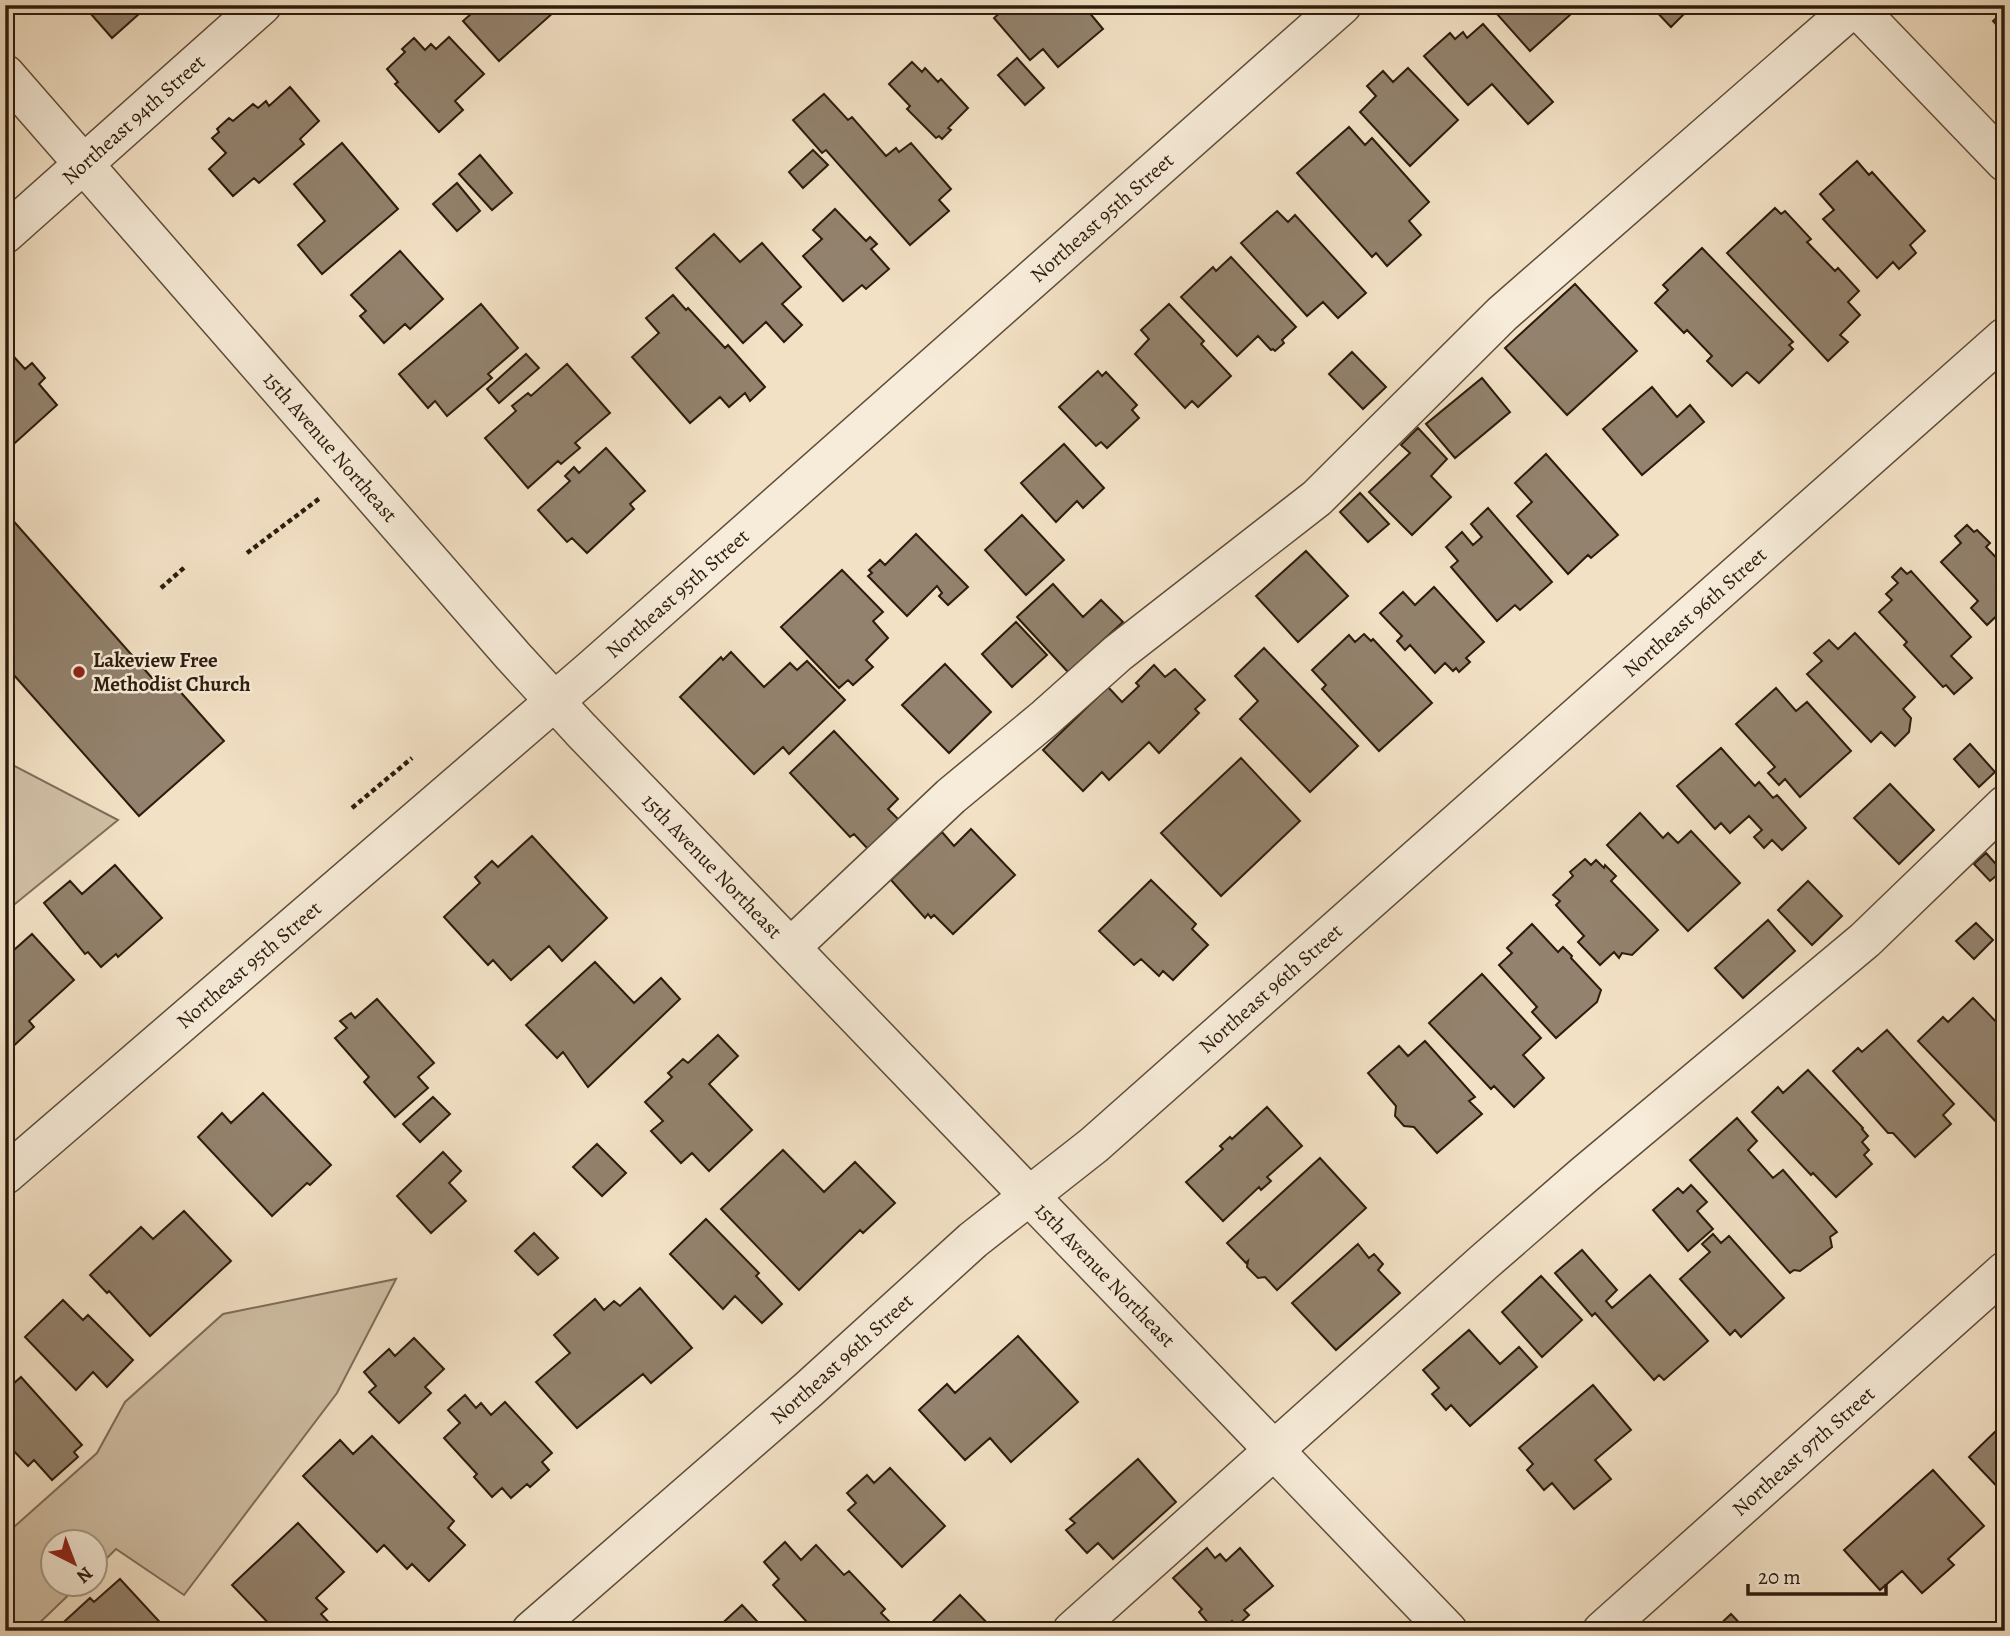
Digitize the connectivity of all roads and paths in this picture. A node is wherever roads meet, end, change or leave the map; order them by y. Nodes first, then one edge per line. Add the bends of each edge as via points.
1 (262, 5) edge
2 (1342, 5) edge
3 (1855, 5) edge
4 (5, 74) edge
5 (2005, 162) edge
6 (84, 163) junction
7 (5, 234) edge
8 (2005, 337) edge
9 (320, 497) dead end
10 (247, 553) dead end
11 (186, 566) dead end
12 (161, 588) dead end
13 (556, 701) junction
14 (412, 758) dead end
15 (2005, 805) edge
16 (352, 808) dead end
17 (791, 947) junction
18 (5, 1175) edge
19 (1029, 1195) junction
20 (2005, 1271) edge
21 (1274, 1449) junction
22 (531, 1631) edge
23 (1072, 1631) edge
24 (1448, 1631) edge
25 (1602, 1631) edge

1 - 6 street, Northeast 94th Street
2 - 13 street, Northeast 95th Street
3 - 5 street
3 - 17 street via 1502,314 1317,498 1118,653 951,796
4 - 6 street, 15th Avenue Northeast
6 - 7 street, Northeast 94th Street
6 - 13 street, 15th Avenue Northeast
8 - 19 street, Northeast 96th Street via 1094,1144
9 - 10 path
11 - 12 path
13 - 17 street, 15th Avenue Northeast
13 - 18 street, Northeast 95th Street
14 - 16 path
15 - 21 street via 1865,940 1584,1175
17 - 19 street, 15th Avenue Northeast
19 - 21 street, 15th Avenue Northeast
19 - 22 street, Northeast 96th Street
20 - 25 street, Northeast 97th Street
21 - 23 street
21 - 24 street, 15th Avenue Northeast

